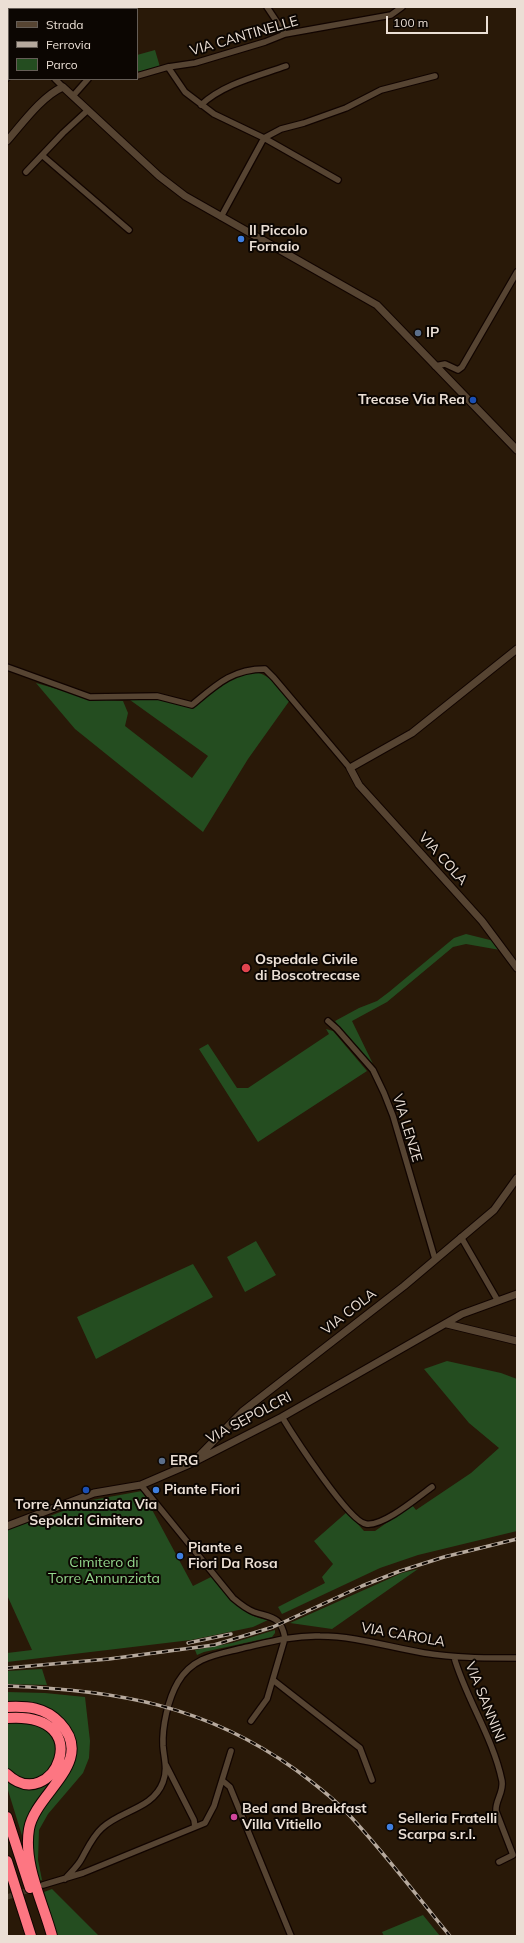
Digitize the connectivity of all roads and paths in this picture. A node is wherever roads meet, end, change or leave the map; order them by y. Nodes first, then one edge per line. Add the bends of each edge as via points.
1 (267, 7) edge
2 (402, 7) edge
3 (285, 34) junction
4 (286, 66) dead end
5 (168, 67) junction
6 (138, 76) edge
7 (435, 76) dead end
8 (56, 80) edge
9 (87, 80) edge
10 (63, 87) junction
11 (73, 96) junction
12 (202, 105) junction
13 (88, 110) junction
14 (264, 138) junction
15 (7, 141) edge
16 (43, 156) junction
17 (26, 172) dead end
18 (338, 180) dead end
19 (221, 217) junction
20 (129, 230) dead end
21 (517, 272) edge
22 (436, 366) junction
23 (517, 450) edge
24 (517, 649) edge
25 (7, 667) edge
26 (350, 768) junction
27 (517, 968) edge
28 (328, 1021) dead end
29 (517, 1178) edge
30 (461, 1237) junction
31 (435, 1259) junction
32 (517, 1294) edge
33 (498, 1301) junction
34 (446, 1324) junction
35 (517, 1341) edge
36 (282, 1416) junction
37 (192, 1463) junction
38 (141, 1485) junction
39 (432, 1487) dead end
40 (7, 1526) edge
41 (285, 1638) junction
42 (454, 1657) junction
43 (517, 1658) edge
44 (273, 1680) junction
45 (7, 1707) edge
46 (7, 1718) edge
47 (251, 1721) dead end
48 (231, 1751) dead end
49 (166, 1765) junction
50 (7, 1774) edge
51 (372, 1780) dead end
52 (223, 1781) junction
53 (7, 1817) edge
54 (195, 1827) junction
55 (7, 1861) edge
56 (499, 1862) dead end
57 (7, 1876) edge
58 (65, 1879) junction
59 (43, 1885) dead end
60 (23, 1910) junction
61 (31, 1936) edge
62 (46, 1936) edge
63 (52, 1936) edge
64 (291, 1936) edge

1 - 3 street
2 - 3 street, VIA CANTINELLE via 391,15
3 - 5 street, VIA CANTINELLE via 195,63
4 - 12 street via 210,96
5 - 6 street, VIA CANTINELLE
5 - 12 street via 185,92
7 - 14 street via 382,90 346,108 281,129
8 - 10 street
9 - 11 street
10 - 11 street
10 - 15 street via 50,95
11 - 13 street
12 - 14 street via 214,114
13 - 16 street
13 - 19 street via 171,186
14 - 18 street
14 - 19 street
16 - 17 street
16 - 20 street
19 - 22 street via 367,298
21 - 22 street via 462,367 458,370 445,364
22 - 23 street
24 - 26 street via 412,733
25 - 26 street via 90,697 157,696 192,705 222,679 252,669 265,669
26 - 27 street, VIA COLA via 360,785 482,921
28 - 31 street, VIA LENZE via 373,1070 384,1093
29 - 30 street, VIA COLA via 494,1210
30 - 31 street, VIA COLA
30 - 33 street
31 - 37 street, VIA COLA via 404,1286 243,1410
32 - 33 street, VIA SEPOLCRI
33 - 34 street, VIA SEPOLCRI via 462,1314
34 - 35 street
34 - 36 street, VIA SEPOLCRI
36 - 37 street, VIA SEPOLCRI
36 - 39 street via 315,1468 356,1519 366,1524 379,1523
37 - 38 street, VIA SEPOLCRI
38 - 40 street, VIA SEPOLCRI via 94,1493
38 - 41 street via 233,1598 246,1608 274,1617 279,1622
41 - 42 street, VIA CAROLA via 348,1638
41 - 44 street
41 - 49 street, VIA CAROLA via 209,1656 189,1668 177,1683 170,1701 163,1746
42 - 43 street, VIA CAROLA
42 - 56 street, VIA SANNINI via 503,1783 496,1811 514,1854
44 - 47 street via 263,1706
44 - 51 street via 360,1748
45 - 63 highway via 32,1707 48,1713 63,1725 71,1743 66,1772 38,1806 29,1829 29,1856
46 - 50 highway via 32,1718 47,1725 57,1735 61,1750 55,1770 38,1783 25,1784
48 - 52 street
49 - 54 street via 194,1820
49 - 58 street via 158,1793 103,1827 91,1840 75,1868
52 - 54 street via 208,1819
52 - 64 street via 230,1787
53 - 62 highway
54 - 58 street
55 - 60 highway
57 - 60 highway
58 - 59 street
60 - 61 highway

